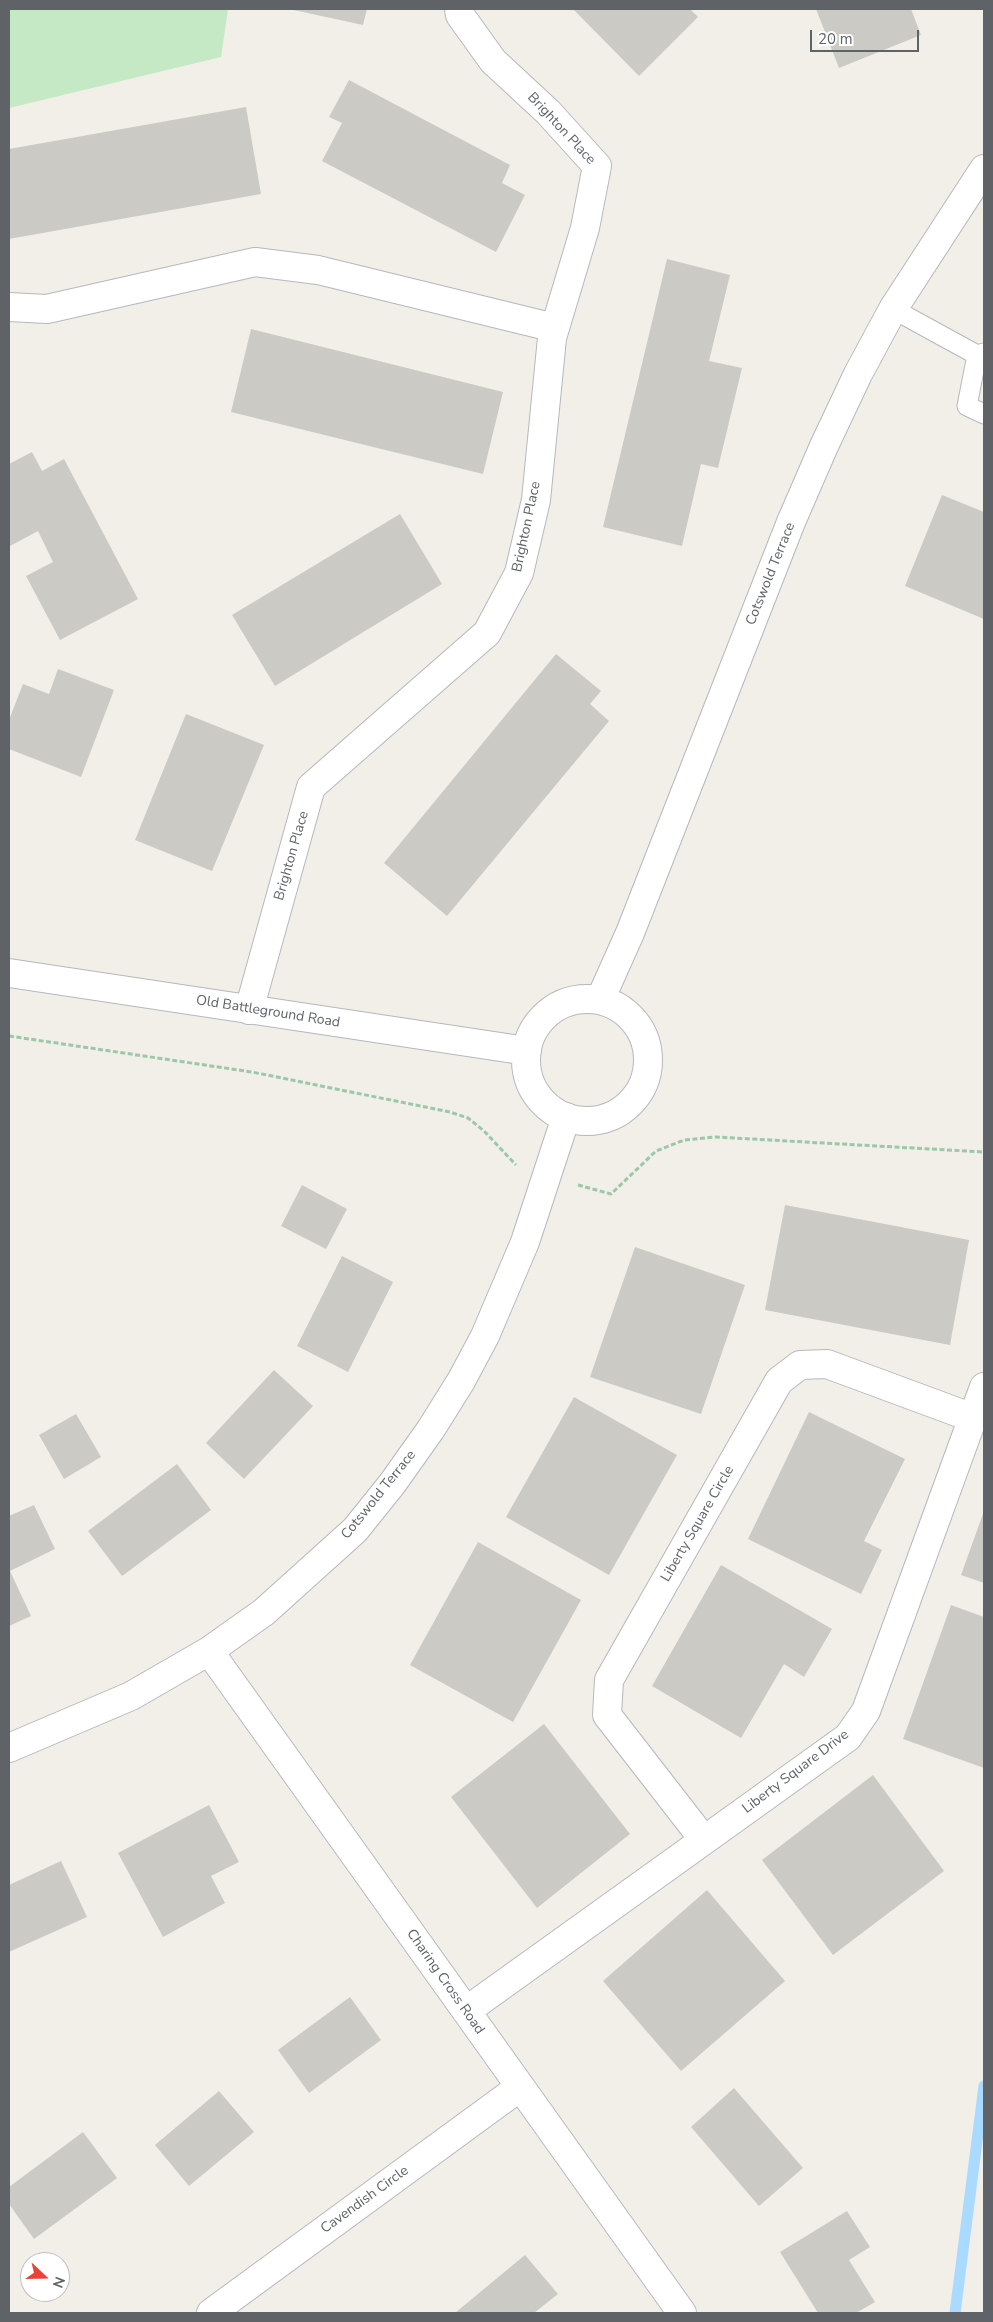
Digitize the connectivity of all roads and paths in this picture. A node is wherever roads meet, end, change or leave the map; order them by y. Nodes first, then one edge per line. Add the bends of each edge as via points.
1 (459, 9) edge
2 (984, 169) edge
3 (9, 307) edge
4 (893, 309) junction
5 (555, 328) junction
6 (981, 354) edge
7 (984, 414) edge
8 (9, 973) edge
9 (600, 1000) junction
10 (249, 1010) junction
11 (9, 1036) edge
12 (526, 1051) junction
13 (566, 1117) junction
14 (984, 1152) edge
15 (547, 1176) junction
16 (984, 1387) edge
17 (973, 1418) junction
18 (209, 1651) junction
19 (9, 1748) edge
20 (704, 1840) junction
21 (466, 2011) junction
22 (520, 2087) junction
23 (211, 2313) edge
24 (682, 2313) edge

1 - 5 street, Brighton Place via 493,61 548,112 597,166 585,228
2 - 4 street, Cotswold Terrace
3 - 5 street via 47,309 254,262 318,270
4 - 6 lane
4 - 9 street, Cotswold Terrace via 858,374 791,522 630,932
5 - 10 street, Brighton Place via 536,500 519,573 487,633 311,787
6 - 7 lane via 966,406
8 - 10 street, Old Battleground Road
9 - 12 street via 580,999 561,1004 545,1016 533,1032
9 - 13 street via 619,1007 634,1020 644,1037 648,1057 646,1077 637,1095 624,1109 605,1118 586,1121
10 - 12 street, Old Battleground Road
11 - 15 path via 252,1072 450,1112 468,1118 484,1131 519,1169
12 - 13 street via 527,1072 535,1091 548,1107
13 - 15 street, Cotswold Terrace
14 - 15 path via 716,1136 684,1140 656,1151 611,1194
15 - 18 street, Cotswold Terrace via 525,1242 486,1336 461,1381 410,1458 354,1530 264,1612
16 - 17 street, Liberty Square Drive
17 - 20 street, Liberty Square Drive via 866,1711 848,1737
17 - 20 street, Liberty Square Circle via 827,1364 800,1365 779,1381 609,1680 607,1715
18 - 19 street, Cotswold Terrace via 131,1696
18 - 21 street, Charing Cross Road
20 - 21 street, Liberty Square Drive
21 - 22 street, Charing Cross Road
22 - 23 street, Cavendish Circle
22 - 24 street, Charing Cross Road

